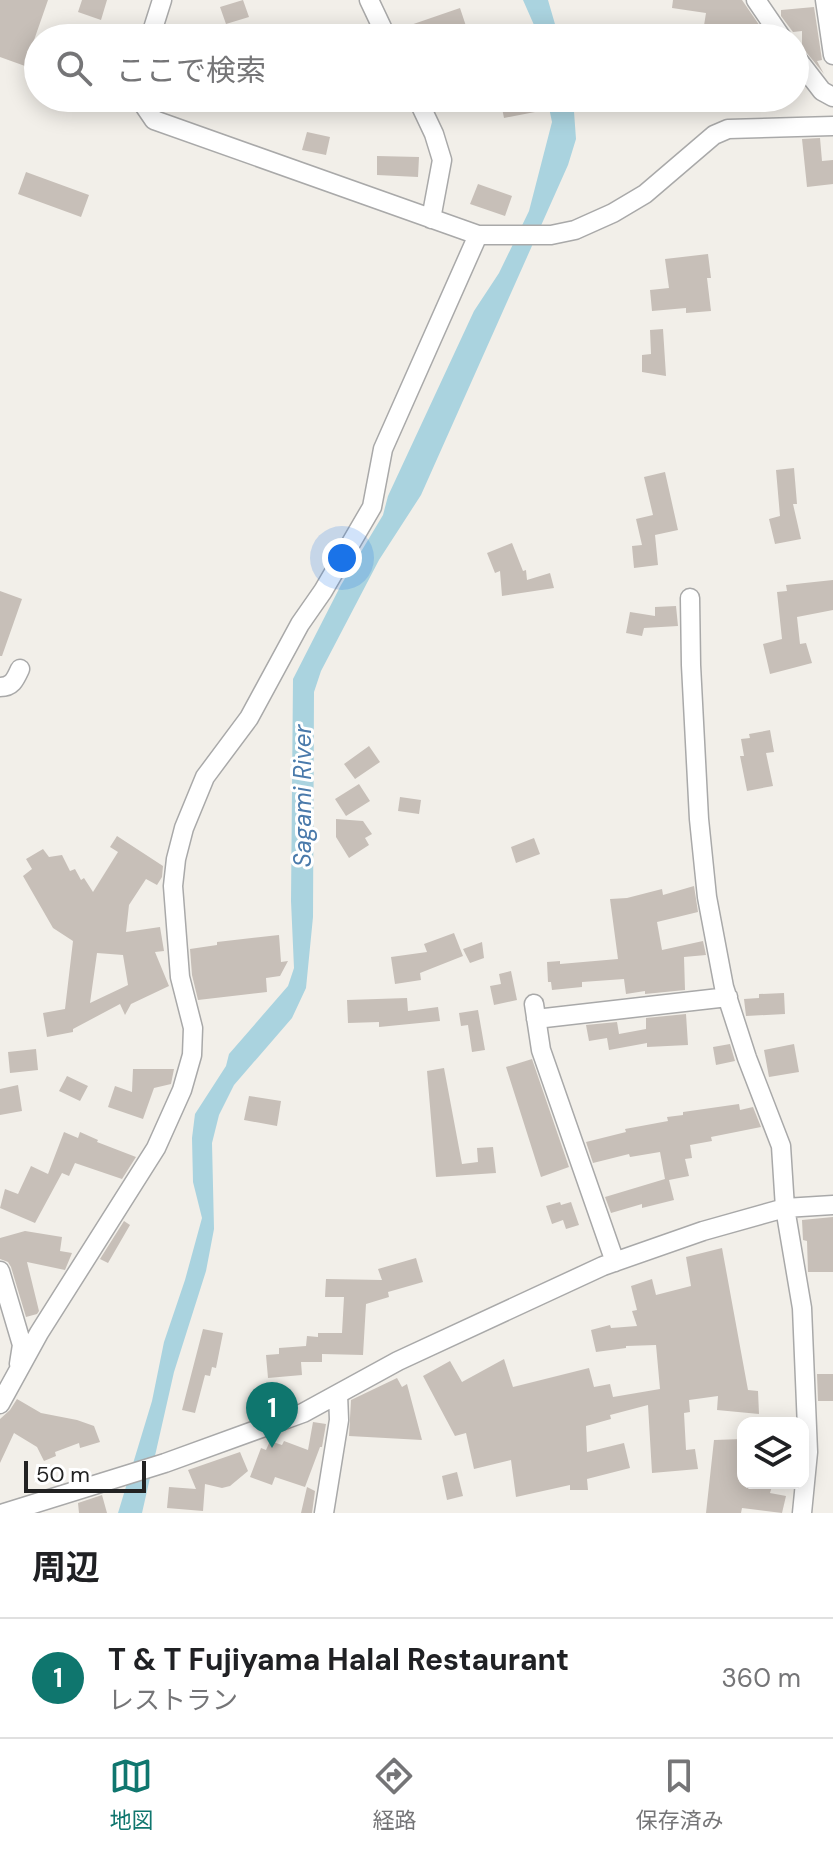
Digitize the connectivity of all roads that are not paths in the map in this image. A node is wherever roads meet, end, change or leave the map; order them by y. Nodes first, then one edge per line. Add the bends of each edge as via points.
1 (162, 0) edge
2 (369, 0) edge
3 (756, 0) edge
4 (825, 0) edge
5 (154, 24) edge
6 (380, 24) edge
7 (772, 24) edge
8 (833, 55) edge
9 (809, 74) edge
10 (833, 97) edge
11 (149, 112) edge
12 (424, 112) edge
13 (833, 126) edge
14 (431, 219) junction
15 (478, 235) junction
16 (690, 598) dead end
17 (20, 669) dead end
18 (0, 687) edge
19 (728, 997) junction
20 (833, 1205) edge
21 (785, 1208) junction
22 (615, 1262) junction
23 (0, 1271) edge
24 (16, 1379) junction
25 (338, 1394) junction
26 (0, 1404) edge
27 (4, 1513) edge
28 (324, 1513) edge
29 (802, 1513) edge

1 - 5 street
2 - 6 street
3 - 7 street
4 - 8 street
9 - 10 street
11 - 14 street via 154,120
12 - 14 street via 442,160
13 - 15 street via 728,129 645,194 575,230
14 - 15 street
15 - 24 street via 383,449 372,507 249,718 194,800 173,886 180,977 193,1028 182,1090 156,1148 39,1333
16 - 19 street via 699,819 710,919
17 - 18 street via 15,681
19 - 21 street via 781,1146
19 - 22 street via 535,1011 541,1050
20 - 21 street
21 - 22 street
21 - 29 street via 802,1308 808,1452
22 - 25 street
23 - 24 street via 22,1345
24 - 26 street
25 - 27 street via 303,1413 165,1463
25 - 28 street via 339,1420

